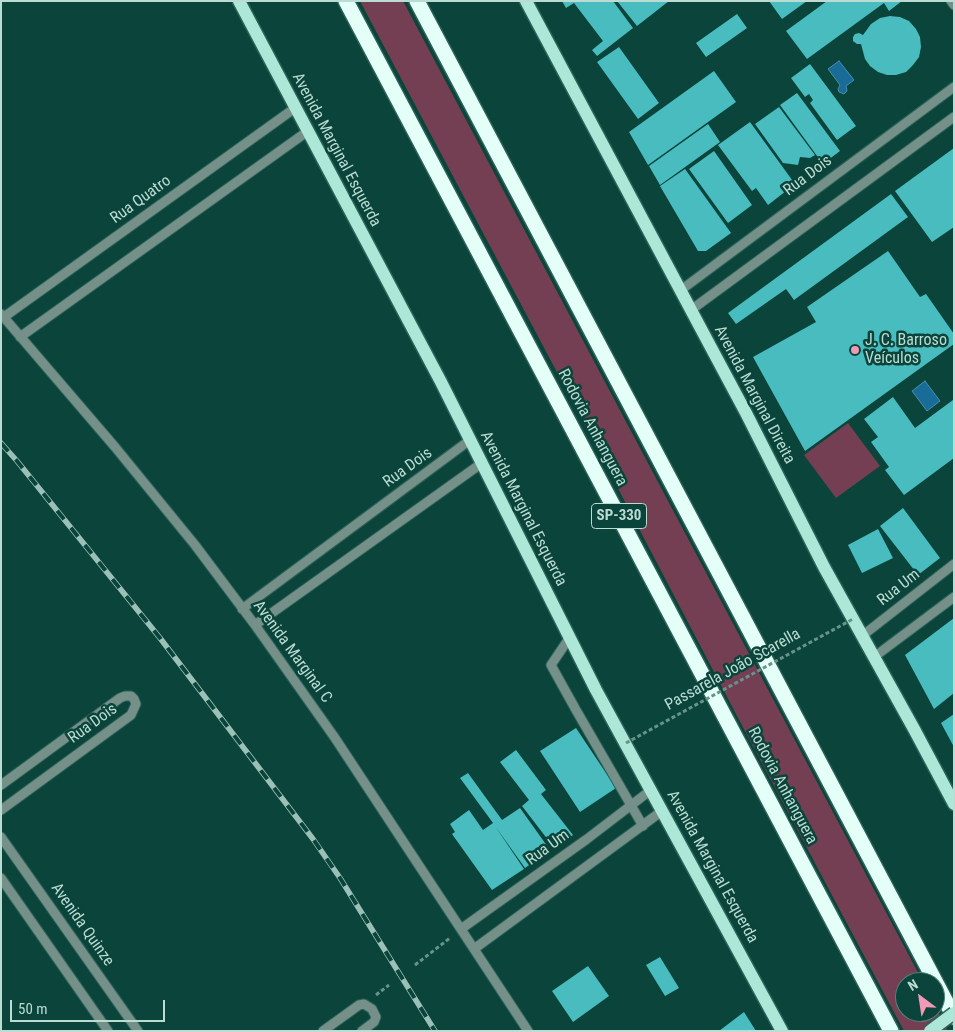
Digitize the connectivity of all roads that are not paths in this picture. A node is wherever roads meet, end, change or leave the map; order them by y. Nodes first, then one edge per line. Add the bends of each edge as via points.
1 (239, 1) edge
2 (346, 1) edge
3 (417, 1) edge
4 (526, 1) edge
5 (951, 1) edge
6 (954, 5) edge
7 (954, 87) edge
8 (295, 108) junction
9 (954, 117) edge
10 (308, 131) junction
11 (681, 290) junction
12 (691, 310) junction
13 (3, 316) edge
14 (20, 337) junction
15 (470, 440) junction
16 (482, 463) junction
17 (954, 564) edge
18 (954, 598) edge
19 (242, 609) junction
20 (255, 625) junction
21 (862, 636) junction
22 (570, 637) junction
23 (874, 657) junction
24 (1, 785) edge
25 (651, 790) junction
26 (632, 804) junction
27 (954, 804) edge
28 (1, 810) edge
29 (662, 811) junction
30 (644, 826) junction
31 (1, 837) edge
32 (1, 878) edge
33 (461, 929) junction
34 (474, 948) junction
35 (954, 1013) edge
36 (954, 1018) edge
37 (108, 1031) edge
38 (138, 1031) edge
39 (323, 1031) edge
40 (362, 1031) edge
41 (528, 1031) edge
42 (782, 1031) edge
43 (891, 1031) edge
44 (930, 1031) edge

1 - 8 main road, Avenida Marginal Esquerda
2 - 43 highway, Rodovia Anhanguera / SP-330
3 - 36 highway
4 - 11 main road, Avenida Marginal Direita
5 - 6 street
7 - 11 street, Rua Dois
8 - 10 main road, Avenida Marginal Esquerda
8 - 13 street, Rua Quatro
9 - 12 street
10 - 14 street
10 - 15 main road, Avenida Marginal Esquerda
11 - 12 main road, Avenida Marginal Direita
12 - 21 main road, Avenida Marginal Direita
13 - 14 street, Avenida Marginal C
14 - 19 street, Avenida Marginal C via 195,545
15 - 16 main road, Avenida Marginal Esquerda
15 - 19 street, Rua Dois
16 - 20 street
16 - 22 main road, Avenida Marginal Esquerda
17 - 21 street, Rua Um
18 - 23 street
19 - 20 street, Avenida Marginal C
20 - 33 street, Avenida Marginal C via 335,738
21 - 23 main road, Avenida Marginal Direita
22 - 25 main road, Avenida Marginal Esquerda
22 - 26 street via 551,664
23 - 27 main road, Avenida Marginal Direita
24 - 28 street, Rua Dois via 120,698 131,696 134,699 136,704 131,715
25 - 26 street, Rua Um
25 - 29 main road, Avenida Marginal Esquerda
26 - 30 street
26 - 33 street, Rua Um
29 - 30 street
29 - 42 main road, Avenida Marginal Esquerda
30 - 34 street
31 - 38 street, Avenida Quinze
32 - 37 street
33 - 34 street, Avenida Marginal C
34 - 41 street, Avenida Marginal C
35 - 44 main road, bridge
39 - 40 street via 359,1004 364,1004 376,1017

